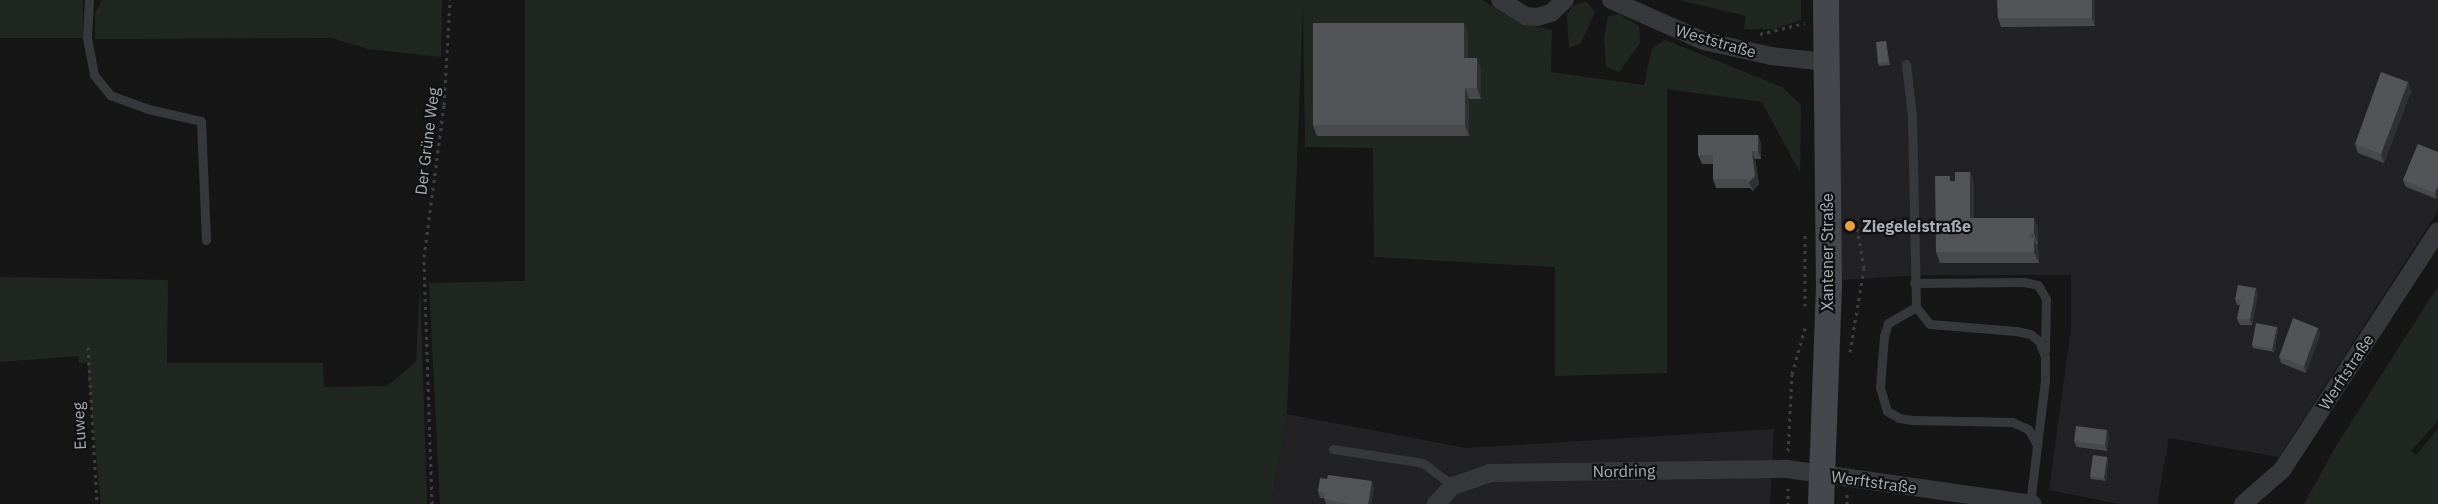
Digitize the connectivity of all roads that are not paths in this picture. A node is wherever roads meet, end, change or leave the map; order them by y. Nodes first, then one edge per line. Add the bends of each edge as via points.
1 (89, 0) edge
2 (1500, 0) edge
3 (1565, 0) edge
4 (1611, 0) edge
5 (1816, 6) edge
6 (1816, 61) junction
7 (1906, 64) dead end
8 (2438, 231) edge
9 (206, 240) dead end
10 (1914, 283) junction
11 (1916, 307) junction
12 (2045, 357) junction
13 (1333, 448) dead end
14 (2037, 448) junction
15 (1821, 474) junction
16 (1453, 486) junction
17 (1436, 504) edge
18 (1821, 504) edge
19 (2032, 504) edge
20 (2243, 504) edge

1 - 9 lane via 87,38 94,75 110,95 148,110 201,121
2 - 3 street via 1537,17 1551,13
4 - 6 street, Weststraße via 1704,41
5 - 6 main road, Xantener Straße
6 - 15 main road, Xantener Straße via 1828,287
7 - 10 lane via 1912,116
8 - 20 street, Werftstraße via 2282,470
10 - 11 lane
10 - 12 lane via 2038,285 2046,298
11 - 12 lane via 1930,324 2030,334 2039,340
11 - 14 lane via 1888,323 1884,336 1880,387 1887,411 1912,420 2012,422 2028,429
12 - 14 lane
13 - 16 lane via 1423,463
14 - 19 lane
15 - 16 street, Nordring via 1787,469 1490,473
15 - 18 main road, Xantener Straße
15 - 19 street, Werftstraße
16 - 17 street, Nordring

